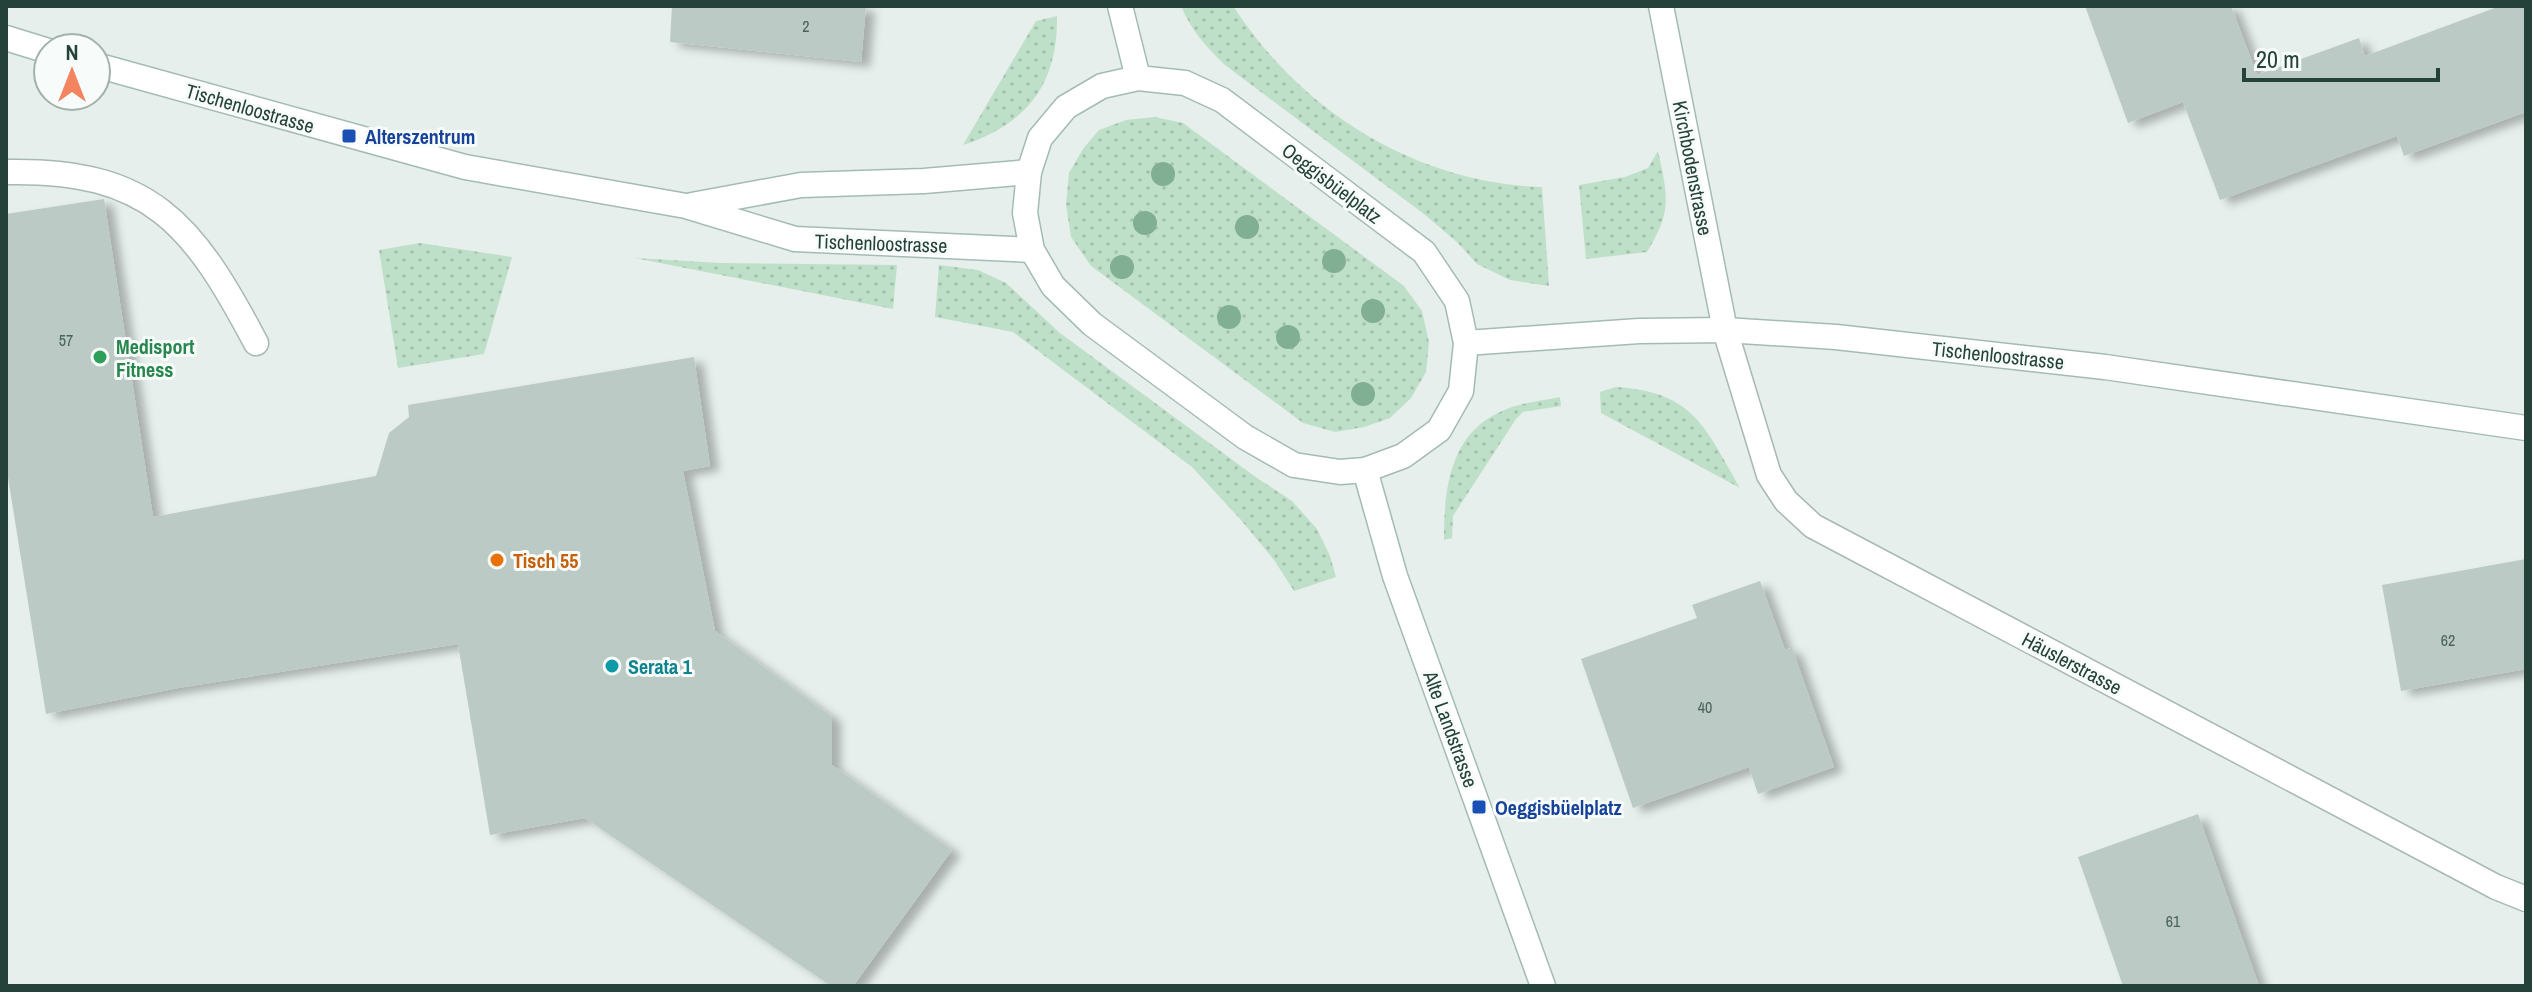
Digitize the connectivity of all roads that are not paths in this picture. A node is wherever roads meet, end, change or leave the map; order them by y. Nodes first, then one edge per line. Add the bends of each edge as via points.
1 (1120, 6) edge
2 (1661, 6) edge
3 (6, 38) edge
4 (32, 46) edge
5 (112, 69) edge
6 (1138, 78) junction
7 (6, 172) edge
8 (1029, 172) junction
9 (686, 206) junction
10 (1032, 250) junction
11 (1725, 330) junction
12 (256, 343) dead end
13 (1466, 343) junction
14 (2526, 428) edge
15 (1365, 470) junction
16 (2526, 899) edge
17 (1543, 986) edge

1 - 6 main road
2 - 11 main road, Kirchbodenstrasse
3 - 4 main road
5 - 9 main road, Tischenloostrasse via 465,167
6 - 8 main road, Oeggisbüelplatz via 1102,86 1066,107 1040,138
6 - 13 main road, Oeggisbüelplatz via 1185,83 1222,100 1424,252 1457,301
7 - 12 main road via 45,171 97,180 143,197 178,224 207,259
8 - 9 main road, Tischenloostrasse via 801,185
8 - 10 main road, Oeggisbüelplatz via 1025,213
9 - 10 main road, Tischenloostrasse via 795,239
10 - 15 main road, Oeggisbüelplatz via 1053,286 1092,324 1245,437 1294,465
11 - 13 main road, Tischenloostrasse
11 - 14 main road, Tischenloostrasse via 2105,367
11 - 16 main road, Häuslerstrasse via 1769,475 1786,501 1813,526
13 - 15 main road, Oeggisbüelplatz via 1461,391 1439,430 1403,456
15 - 17 main road, Alte Landstrasse via 1395,576

